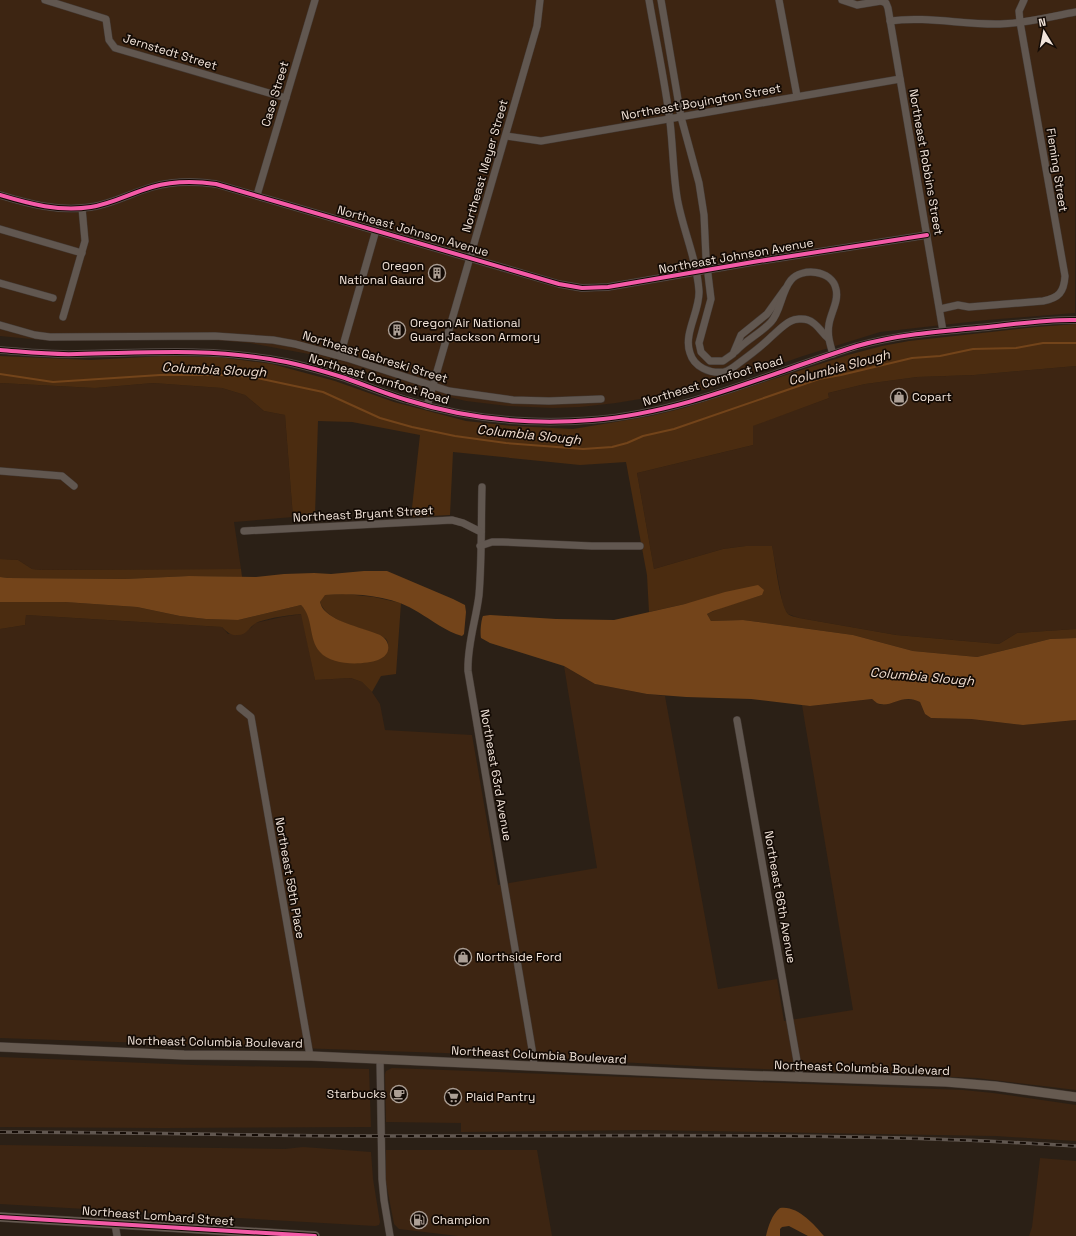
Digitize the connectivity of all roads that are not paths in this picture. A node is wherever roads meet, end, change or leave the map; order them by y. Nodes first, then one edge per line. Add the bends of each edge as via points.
1 (45, 0) edge
2 (315, 0) edge
3 (540, 0) edge
4 (649, 0) edge
5 (661, 0) edge
6 (779, 0) edge
7 (842, 0) edge
8 (1024, 0) edge
9 (881, 1) edge
10 (64, 3) edge
11 (1076, 12) edge
12 (890, 21) junction
13 (1020, 22) junction
14 (900, 79) junction
15 (797, 96) junction
16 (286, 98) junction
17 (681, 117) junction
18 (670, 119) junction
19 (506, 136) junction
20 (0, 195) edge
21 (257, 195) junction
22 (82, 208) junction
23 (376, 230) junction
24 (0, 231) edge
25 (927, 235) junction
26 (82, 253) junction
27 (470, 258) junction
28 (707, 270) junction
29 (696, 272) junction
30 (0, 283) edge
31 (53, 298) dead end
32 (940, 309) junction
33 (63, 317) dead end
34 (1076, 320) edge
35 (0, 325) edge
36 (943, 332) junction
37 (828, 338) junction
38 (0, 350) edge
39 (833, 354) junction
40 (340, 356) junction
41 (432, 386) junction
42 (601, 398) dead end
43 (427, 406) junction
44 (0, 471) edge
45 (74, 486) dead end
46 (482, 487) dead end
47 (244, 531) dead end
48 (482, 532) junction
49 (480, 546) junction
50 (640, 546) dead end
51 (240, 708) dead end
52 (737, 720) dead end
53 (0, 1047) edge
54 (310, 1056) junction
55 (380, 1059) junction
56 (534, 1066) junction
57 (800, 1078) junction
58 (1076, 1096) edge
59 (0, 1217) edge
60 (115, 1224) junction
61 (205, 1233) edge
62 (117, 1236) edge
63 (315, 1236) edge
64 (390, 1236) edge

1 - 10 street, Jernstedt Street
2 - 16 street, Case Street
3 - 19 street, Northeast Meyer Street via 537,26
4 - 18 street
5 - 17 street
6 - 15 street
7 - 9 street via 857,5
8 - 13 street, Fleming Street via 1019,11
9 - 12 street, Northeast Robbins Street via 886,3
10 - 16 street, Jernstedt Street via 106,19 109,40 115,48
11 - 13 street
12 - 13 street via 1001,24
12 - 14 street, Northeast Robbins Street
13 - 32 street, Fleming Street via 1065,276 1064,285 1058,296 1043,302 969,307 958,305
14 - 15 street, Northeast Boyington Street
14 - 25 street, Northeast Robbins Street
15 - 17 street, Northeast Boyington Street
16 - 21 street, Case Street
17 - 18 street, Northeast Boyington Street
17 - 28 street via 704,215
18 - 19 street, Northeast Boyington Street via 541,141
18 - 29 street via 677,197
19 - 27 street, Northeast Meyer Street
20 - 22 street, Northeast Johnson Avenue via 45,207
21 - 22 street, Northeast Johnson Avenue via 216,184 182,182 152,187 112,202
21 - 23 street, Northeast Johnson Avenue
22 - 26 street via 85,235
23 - 27 street, Northeast Johnson Avenue
23 - 40 street
24 - 26 street
25 - 28 street, Northeast Johnson Avenue
25 - 32 street, Northeast Robbins Street
26 - 33 street
27 - 29 street, Northeast Johnson Avenue via 559,284 582,288 608,287
27 - 41 street, Northeast Meyer Street
28 - 29 street, Northeast Johnson Avenue
28 - 37 street via 711,300 699,343 701,352 710,361 723,361 772,321 785,289 792,279 801,273 817,272 828,276 836,287 837,296
29 - 37 street via 698,303 688,344 693,360 699,366 716,373 726,372 792,320 808,320 816,324
30 - 31 street
32 - 36 street, Northeast Robbins Street
34 - 36 street, Northeast Cornfoot Road
35 - 40 street, Northeast Gabreski Street via 50,337 207,336 273,340
36 - 39 street, Northeast Cornfoot Road via 892,338
37 - 39 street
38 - 43 street, Northeast Cornfoot Road via 64,354 184,351 245,355 324,372
39 - 43 street, Northeast Cornfoot Road via 676,406 611,418 568,422 508,421
40 - 41 street, Northeast Gabreski Street
41 - 42 street, Northeast Gabreski Street via 513,400
41 - 43 street, Northeast Meyer Street
44 - 45 street via 62,476
46 - 48 street, Northeast 63rd Avenue
47 - 48 street, Northeast Bryant Street via 452,520
48 - 49 street, Northeast 63rd Avenue
49 - 50 street via 492,542
49 - 56 street, Northeast 63rd Avenue via 478,595 469,648 468,671
51 - 54 street, Northeast 59th Place via 251,717
52 - 57 street, Northeast 66th Avenue
53 - 54 main road, Northeast Columbia Boulevard via 184,1055
54 - 55 main road, Northeast Columbia Boulevard
55 - 56 main road, Northeast Columbia Boulevard
55 - 64 street via 382,1179
56 - 57 main road, Northeast Columbia Boulevard
57 - 58 main road, Northeast Columbia Boulevard via 972,1084
59 - 60 main road, Northeast Lombard Street
60 - 61 main road, Northeast Lombard Street
60 - 62 street
61 - 63 main road, Northeast Lombard Street

